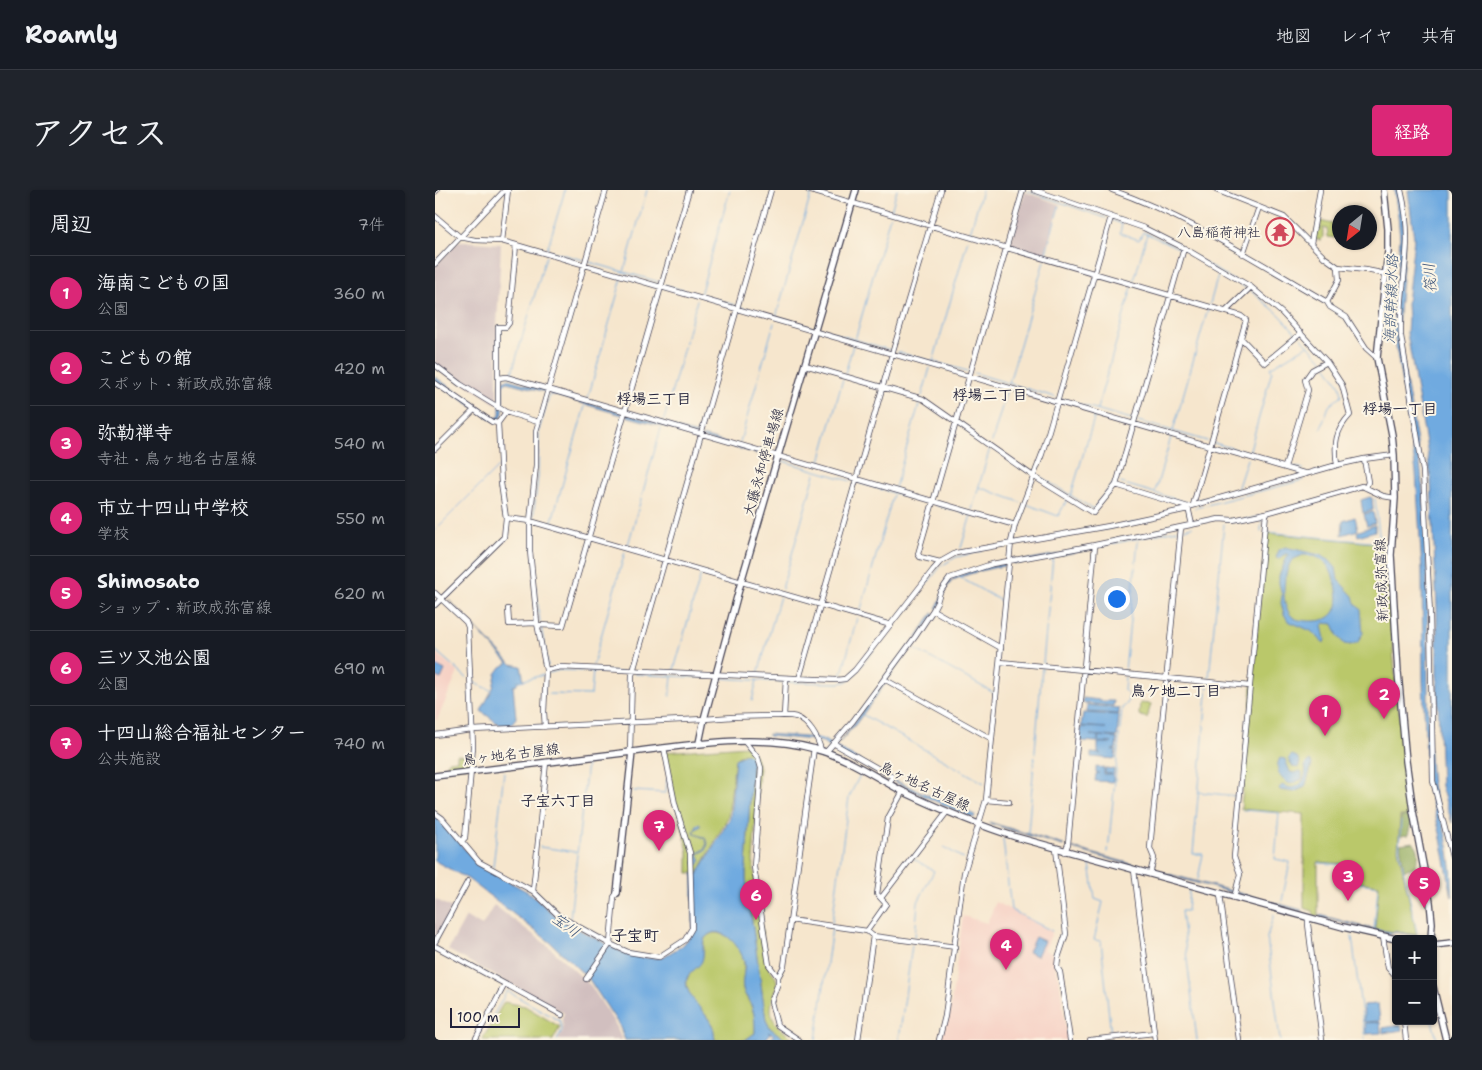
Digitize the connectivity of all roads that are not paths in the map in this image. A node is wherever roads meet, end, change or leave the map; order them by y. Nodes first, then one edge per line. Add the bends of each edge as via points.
1 (506, 190) edge
2 (606, 190) edge
3 (689, 190) edge
4 (771, 190) edge
5 (808, 190) edge
6 (856, 190) edge
7 (941, 190) edge
8 (1023, 190) edge
9 (1034, 190) edge
10 (1113, 190) edge
11 (1216, 190) edge
12 (1320, 190) edge
13 (1384, 190) edge
14 (1401, 190) edge
15 (853, 203) junction
16 (1259, 207) junction
17 (435, 216) edge
18 (1111, 217) junction
19 (931, 225) junction
20 (460, 237) junction
21 (502, 241) junction
22 (1311, 243) junction
23 (516, 244) junction
24 (1007, 248) junction
25 (1184, 248) junction
26 (1243, 254) junction
27 (435, 264) edge
28 (584, 264) junction
29 (1338, 267) junction
30 (1094, 273) junction
31 (1386, 274) junction
32 (661, 286) junction
33 (1251, 287) junction
34 (1171, 295) junction
35 (1327, 302) junction
36 (737, 308) junction
37 (1226, 311) junction
38 (1380, 319) junction
39 (1399, 321) junction
40 (815, 331) junction
41 (1301, 333) junction
42 (1241, 338) junction
43 (892, 354) junction
44 (1377, 358) junction
45 (1327, 362) junction
46 (435, 365) edge
47 (805, 365) junction
48 (969, 375) junction
49 (499, 378) junction
50 (435, 383) edge
51 (883, 387) junction
52 (548, 389) junction
53 (1057, 401) junction
54 (474, 410) junction
55 (502, 410) junction
56 (625, 411) junction
57 (538, 422) junction
58 (956, 422) junction
59 (498, 423) junction
60 (1134, 423) junction
61 (701, 433) junction
62 (1209, 445) junction
63 (435, 449) edge
64 (1394, 455) junction
65 (779, 457) junction
66 (1364, 459) junction
67 (1337, 465) junction
68 (1285, 467) junction
69 (1307, 474) junction
70 (1033, 476) junction
71 (856, 479) junction
72 (1116, 485) junction
73 (1366, 488) junction
74 (1395, 498) junction
75 (933, 501) junction
76 (1193, 505) junction
77 (1188, 508) junction
78 (1266, 513) junction
79 (505, 518) junction
80 (530, 521) junction
81 (1015, 525) junction
82 (1192, 525) junction
83 (1181, 527) junction
84 (589, 537) junction
85 (1011, 542) junction
86 (1095, 545) junction
87 (665, 560) junction
88 (1010, 560) junction
89 (940, 562) junction
90 (741, 582) junction
91 (435, 592) edge
92 (441, 599) junction
93 (820, 604) junction
94 (435, 605) edge
95 (508, 609) dead end
96 (933, 610) junction
97 (537, 624) junction
98 (891, 625) junction
99 (1001, 648) junction
100 (1000, 662) junction
101 (1083, 669) junction
102 (546, 670) junction
103 (633, 671) junction
104 (715, 675) junction
105 (1167, 677) junction
106 (786, 678) junction
107 (883, 678) junction
108 (799, 679) junction
109 (1250, 686) junction
110 (784, 716) junction
111 (703, 719) junction
112 (630, 722) junction
113 (545, 727) junction
114 (472, 730) junction
115 (435, 734) edge
116 (992, 739) junction
117 (745, 742) junction
118 (699, 743) junction
119 (833, 743) junction
120 (664, 748) junction
121 (814, 748) junction
122 (825, 750) junction
123 (631, 752) junction
124 (546, 762) junction
125 (471, 772) junction
126 (435, 776) edge
127 (891, 781) junction
128 (903, 791) junction
129 (986, 800) junction
130 (1009, 802) dead end
131 (947, 812) junction
132 (435, 813) edge
133 (979, 825) junction
134 (462, 841) junction
135 (1056, 849) junction
136 (1065, 852) junction
137 (1452, 858) edge
138 (1134, 870) junction
139 (1150, 872) junction
140 (467, 881) dead end
141 (533, 891) junction
142 (617, 894) joint
143 (1220, 894) junction
144 (1235, 895) junction
145 (881, 898) junction
146 (1308, 918) junction
147 (790, 920) junction
148 (867, 931) junction
149 (1431, 935) edge
150 (873, 936) junction
151 (1383, 937) junction
152 (1392, 938) edge
153 (1452, 943) edge
154 (435, 944) edge
155 (610, 944) junction
156 (1437, 945) edge
157 (956, 947) junction
158 (1392, 972) edge
159 (777, 977) junction
160 (586, 979) dead end
161 (505, 984) junction
162 (1437, 1002) edge
163 (563, 1015) dead end
164 (1404, 1025) edge
165 (1154, 1033) junction
166 (475, 1040) edge
167 (799, 1040) edge
168 (858, 1040) edge
169 (939, 1040) edge
170 (1069, 1040) edge
171 (1090, 1040) edge
172 (1155, 1040) edge
173 (1239, 1040) edge
174 (1322, 1040) edge
175 (1406, 1040) edge
176 (1447, 1040) edge

1 - 20 street
1 - 21 street
2 - 28 street
3 - 32 street
4 - 36 street
5 - 15 street
6 - 15 main road, 大藤永和停車場線
7 - 19 street
8 - 24 street
9 - 18 street
10 - 26 street via 1163,210
11 - 16 street
12 - 22 street
13 - 31 main road, 新政成弥富線 via 1388,229
14 - 39 street via 1407,240
15 - 19 street
15 - 40 main road, 大藤永和停車場線
16 - 22 street via 1284,218
16 - 26 street
17 - 20 street
18 - 25 street via 1144,228
18 - 30 street
19 - 24 street
19 - 43 street
20 - 21 street
20 - 27 street
21 - 23 street
22 - 29 street
23 - 28 street
23 - 49 street via 509,323 507,327 498,328
24 - 30 street
24 - 48 street
25 - 33 street
25 - 34 street
26 - 35 street
28 - 32 street
28 - 52 street
29 - 31 street
29 - 35 street via 1339,280
30 - 34 street
30 - 53 street
31 - 38 main road, 新政成弥富線
32 - 36 street
32 - 56 street
33 - 37 street
33 - 41 street
34 - 37 street
34 - 60 street
35 - 44 street via 1346,317 1366,348
36 - 40 street
36 - 61 street
37 - 42 street via 1246,320
38 - 39 street
38 - 44 main road, 新政成弥富線
39 - 137 street via 1423,471 1430,606 1433,781
40 - 43 street
40 - 47 main road, 大藤永和停車場線
41 - 42 street via 1265,363
41 - 45 street
42 - 62 street
43 - 48 street
43 - 51 street
44 - 64 main road, 新政成弥富線
45 - 67 street via 1342,385 1350,415 1336,438
45 - 68 street via 1311,370 1305,380 1308,390
46 - 55 street
47 - 51 street
47 - 65 main road, 大藤永和停車場線
48 - 53 street
48 - 58 street
49 - 52 street via 506,377
49 - 55 street
50 - 54 street
51 - 58 street via 923,399
51 - 71 street
52 - 56 street
52 - 57 street
53 - 60 street
53 - 70 street
54 - 59 street
54 - 63 street
55 - 57 street
55 - 59 street
56 - 61 street
56 - 84 street
57 - 80 street
58 - 70 street
58 - 75 street
59 - 79 street
60 - 62 street
60 - 72 street
61 - 65 street
61 - 87 street
62 - 68 street
62 - 76 street
64 - 66 street
64 - 74 main road, 新政成弥富線
65 - 71 street
65 - 90 main road, 大藤永和停車場線
66 - 67 street
66 - 73 street via 1369,482
67 - 69 street
68 - 69 street
69 - 76 street
70 - 72 street via 1093,513
70 - 81 street
71 - 75 street
71 - 93 street
72 - 77 street
73 - 74 street
73 - 78 street via 1362,486
74 - 149 main road, 新政成弥富線 via 1391,555 1398,672 1413,812 1430,902
75 - 81 street
75 - 89 street via 918,554
76 - 77 street
77 - 82 street
77 - 85 street via 1109,526
78 - 82 street
78 - 109 street
79 - 80 street
79 - 92 street via 504,537
80 - 84 street
80 - 97 street
81 - 85 street
82 - 83 street
83 - 86 street
83 - 105 street
84 - 87 street
84 - 97 street via 563,626
85 - 88 street
85 - 89 street via 956,553
86 - 88 street
86 - 101 street
87 - 90 street
87 - 103 street
88 - 96 street via 950,578
88 - 99 street
89 - 98 street
90 - 93 street
90 - 104 main road, 大藤永和停車場線
91 - 92 street
92 - 94 street
92 - 114 street via 468,627
93 - 98 street
93 - 108 street
95 - 97 street via 509,624
96 - 99 street
96 - 107 street
97 - 102 street
98 - 108 street via 849,677 841,680
99 - 100 street
100 - 101 street
100 - 116 street
101 - 105 street
101 - 136 street
102 - 103 street via 561,667
102 - 113 street
103 - 104 street
103 - 112 street
104 - 106 street
104 - 111 main road, 大藤永和停車場線
105 - 109 street
105 - 139 street via 1150,848 1154,858
106 - 108 street
106 - 110 street
107 - 116 street
107 - 119 street
109 - 144 street via 1234,857 1240,874
110 - 111 street
110 - 122 street via 796,717 808,725
111 - 112 street
111 - 118 main road, 大藤永和停車場線
112 - 113 street
112 - 123 street
113 - 114 street
114 - 115 street
114 - 125 street
116 - 129 street
117 - 118 main road, 鳥ヶ地名古屋線
117 - 121 main road, 鳥ヶ地名古屋線 via 788,743
117 - 159 street via 758,758 761,768 755,877 769,965
118 - 120 main road, 鳥ヶ地名古屋線
119 - 122 street
119 - 127 street via 893,777
120 - 123 main road, 鳥ヶ地名古屋線
120 - 155 street via 675,804 690,853 692,928 685,940 659,956 629,952
121 - 122 main road, 鳥ヶ地名古屋線
121 - 147 street
122 - 127 main road, 鳥ヶ地名古屋線
123 - 124 main road, 鳥ヶ地名古屋線
123 - 142 main road
124 - 125 main road, 鳥ヶ地名古屋線
124 - 141 street
125 - 126 main road, 鳥ヶ地名古屋線
125 - 134 street via 465,838
127 - 128 main road, 鳥ヶ地名古屋線
128 - 131 main road, 鳥ヶ地名古屋線
128 - 145 street via 888,818 877,894
129 - 130 street
129 - 133 street
131 - 133 main road, 鳥ヶ地名古屋線
131 - 145 street
132 - 134 street
133 - 135 main road, 鳥ヶ地名古屋線
133 - 157 street via 964,873
134 - 141 street via 482,865
135 - 136 main road, 鳥ヶ地名古屋線
135 - 170 street via 1066,934 1057,967
136 - 138 main road, 鳥ヶ地名古屋線
138 - 139 main road, 鳥ヶ地名古屋線
138 - 165 street
139 - 143 main road, 鳥ヶ地名古屋線
140 - 154 street
141 - 155 street via 559,916
142 - 155 street via 614,897
143 - 144 main road, 鳥ヶ地名古屋線
143 - 173 street
144 - 146 main road, 鳥ヶ地名古屋線
145 - 148 street via 884,907
146 - 151 main road, 鳥ヶ地名古屋線
146 - 174 street
147 - 148 street
147 - 159 street via 784,966
148 - 150 street
150 - 157 street
150 - 168 street
151 - 152 main road, 鳥ヶ地名古屋線
151 - 158 street via 1388,968
153 - 156 main road
154 - 161 street
155 - 160 street
157 - 169 street
159 - 167 street via 771,1002 775,1022
161 - 163 street
161 - 166 street
162 - 176 main road
164 - 175 street
165 - 171 street
165 - 172 street

